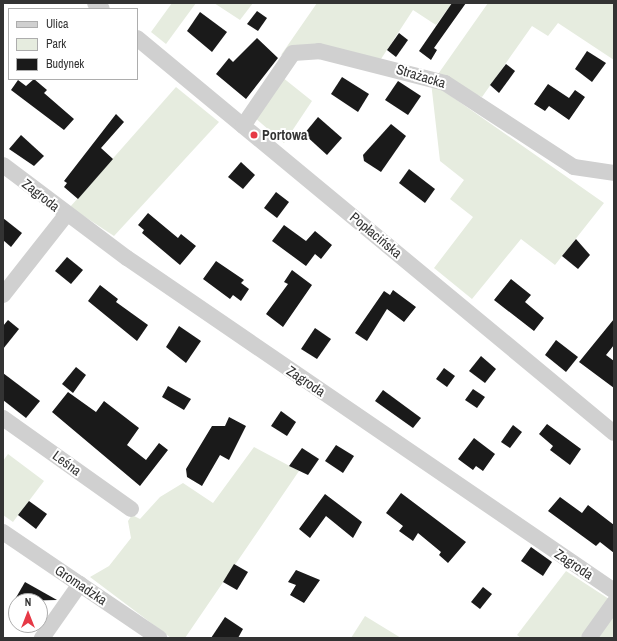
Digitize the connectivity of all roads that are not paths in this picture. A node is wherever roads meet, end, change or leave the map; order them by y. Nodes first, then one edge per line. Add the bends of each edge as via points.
1 (138, 39) edge
2 (243, 126) junction
3 (3, 165) edge
4 (614, 173) edge
5 (66, 215) junction
6 (3, 295) edge
7 (3, 418) edge
8 (614, 432) edge
9 (131, 509) dead end
10 (3, 532) edge
11 (80, 584) junction
12 (614, 591) edge
13 (614, 603) edge
14 (42, 638) edge
15 (159, 638) edge
16 (589, 638) edge

1 - 2 street, Popłacińska
2 - 4 street, Strażacka via 293,53 319,51 444,83 574,167
2 - 8 street, Popłacińska
3 - 5 street, Zagroda
5 - 6 street
5 - 12 street, Zagroda
7 - 9 street, Leśna
10 - 11 street, Gromadzka
11 - 14 street
11 - 15 street, Gromadzka
13 - 16 street

